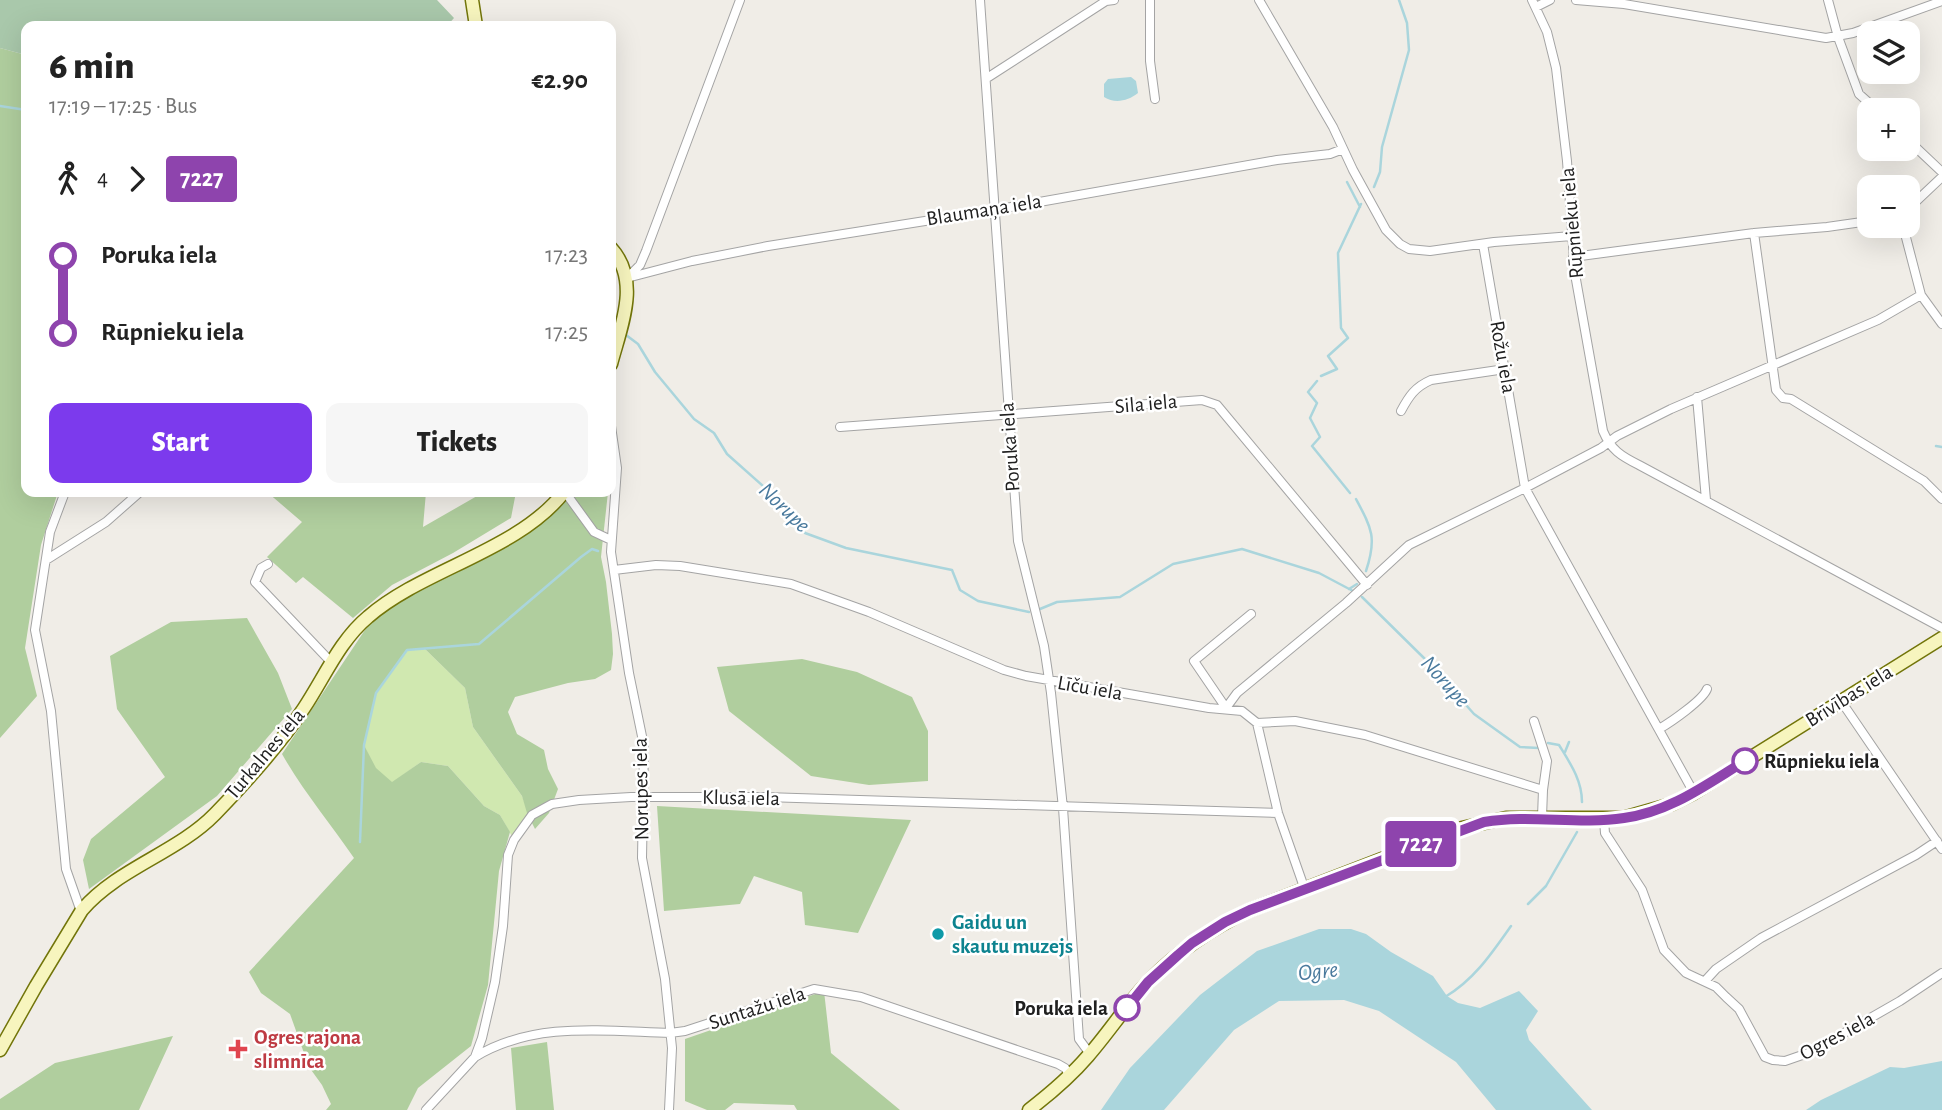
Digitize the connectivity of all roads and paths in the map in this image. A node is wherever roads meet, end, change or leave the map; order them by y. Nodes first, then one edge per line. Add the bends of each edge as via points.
1 (472, 0) edge
2 (740, 0) edge
3 (980, 0) edge
4 (1106, 0) edge
5 (1114, 0) edge
6 (1150, 0) edge
7 (1259, 0) edge
8 (1550, 0) edge
9 (1576, 0) edge
10 (1828, 0) edge
11 (1942, 1) edge
12 (1534, 3) edge
13 (475, 21) edge
14 (1838, 37) junction
15 (987, 78) junction
16 (1864, 98) edge
17 (1155, 99) dead end
18 (1343, 149) junction
19 (1920, 153) edge
20 (1942, 174) edge
21 (1920, 197) edge
22 (994, 210) junction
23 (1857, 222) edge
24 (1754, 233) junction
25 (1572, 236) junction
26 (1906, 238) edge
27 (1483, 244) junction
28 (616, 255) edge
29 (1573, 257) junction
30 (627, 278) junction
31 (1921, 295) junction
32 (1942, 324) edge
33 (616, 344) edge
34 (1773, 365) junction
35 (1505, 369) junction
36 (1697, 397) junction
37 (1401, 411) dead end
38 (1008, 416) junction
39 (840, 427) dead end
40 (1608, 443) junction
41 (616, 461) edge
42 (1525, 488) junction
43 (63, 497) edge
44 (135, 497) edge
45 (559, 497) edge
46 (568, 497) edge
47 (1942, 499) edge
48 (1706, 500) junction
49 (611, 540) junction
50 (46, 561) junction
51 (268, 564) dead end
52 (614, 570) junction
53 (1367, 585) junction
54 (1251, 614) dead end
55 (1942, 628) edge
56 (1942, 638) edge
57 (332, 663) junction
58 (1049, 681) junction
59 (1707, 689) dead end
60 (1841, 701) junction
61 (1226, 708) junction
62 (1534, 721) dead end
63 (1257, 723) junction
64 (1659, 729) junction
65 (1543, 790) junction
66 (1694, 793) junction
67 (642, 797) junction
68 (1063, 808) junction
69 (1278, 813) junction
70 (1542, 817) junction
71 (1604, 820) junction
72 (1937, 841) junction
73 (1942, 849) edge
74 (1305, 890) junction
75 (82, 910) junction
76 (1942, 973) edge
77 (1705, 981) junction
78 (670, 1033) junction
79 (0, 1050) edge
80 (1090, 1054) junction
81 (475, 1057) junction
82 (1070, 1076) junction
83 (426, 1110) edge
84 (669, 1110) edge
85 (1029, 1110) edge

1 - 13 main road
2 - 30 street via 646,251
3 - 15 street, Poruka iela
4 - 5 street
4 - 15 street
6 - 17 street
7 - 18 street
8 - 12 street
9 - 14 street
10 - 14 street
11 - 14 street
12 - 25 street, Rūpnieku iela via 1548,32 1556,68
14 - 16 street
15 - 22 street, Poruka iela
18 - 22 street, Blaumaņa iela
18 - 27 street via 1387,230 1400,244 1430,251
19 - 20 street
20 - 21 street
22 - 30 street, Blaumaņa iela via 768,246
22 - 38 street, Poruka iela
23 - 24 street
24 - 29 street
24 - 34 street
25 - 27 street
25 - 29 street, Rūpnieku iela
26 - 31 street
27 - 35 street, Rožu iela
28 - 30 main road
29 - 40 street, Rūpnieku iela
30 - 33 main road via 627,301
31 - 32 street
31 - 34 street via 1878,320
34 - 36 street
34 - 47 street via 1779,395 1924,481
35 - 37 street via 1431,380 1412,391
35 - 42 street, Rožu iela
36 - 40 street
36 - 48 street
38 - 39 street, Sila iela
38 - 53 street, Sila iela via 1202,400 1217,405
38 - 58 street, Poruka iela via 1018,541
40 - 42 street
40 - 48 street via 1615,453
41 - 49 street, Norupes iela
42 - 53 street via 1409,545
42 - 64 street, Rožu iela
43 - 50 street via 50,532
44 - 50 street via 106,523
45 - 57 main road, Turkalnes iela via 531,523 369,616
46 - 49 street via 594,533
48 - 55 street
49 - 52 street, Norupes iela
50 - 75 street via 35,630 51,711 66,869
51 - 57 street via 254,582
52 - 58 street, Līču iela via 680,566 791,584 869,611 1004,670
52 - 67 street, Norupes iela via 643,746
53 - 61 street via 1237,693
54 - 61 street via 1194,661
56 - 60 main road, Brīvības iela
57 - 75 main road, Turkalnes iela via 269,755 213,816 110,885
58 - 61 street, Līču iela
58 - 68 street, Poruka iela
59 - 64 street via 1704,697
60 - 66 main road, Brīvības iela
60 - 72 street
61 - 63 street, Līču iela via 1242,711
62 - 65 street via 1547,761
63 - 65 street, Līču iela via 1294,721 1365,735
63 - 69 street
64 - 66 street, Rožu iela
65 - 70 street
66 - 71 main road, Brīvības iela via 1639,816
67 - 68 street, Klusā iela
67 - 78 street, Norupes iela via 642,858 665,979
67 - 81 street, Klusā iela via 552,804 532,815 514,840 508,855 495,982
68 - 69 street, Klusā iela
68 - 80 street, Poruka iela via 1079,1040
69 - 74 street
70 - 71 main road, Brīvības iela
70 - 74 main road, Brīvības iela via 1506,818 1462,828
71 - 77 street, Ogres iela via 1605,833 1642,890 1664,950 1686,973
72 - 73 street
72 - 77 street via 1761,939
74 - 80 main road, Brīvības iela via 1250,910 1192,943 1148,982
75 - 79 main road, Turkalnes iela
76 - 77 street, Ogres iela via 1811,1052 1785,1061 1765,1057 1738,1009
78 - 81 street, Suntažu iela via 561,1030 504,1042
78 - 82 street, Suntažu iela via 814,989 861,998 1000,1044 1058,1064
78 - 84 street, Norupes iela
80 - 82 main road, Brīvības iela
81 - 83 street, Klusā iela
82 - 85 main road, Brīvības iela

